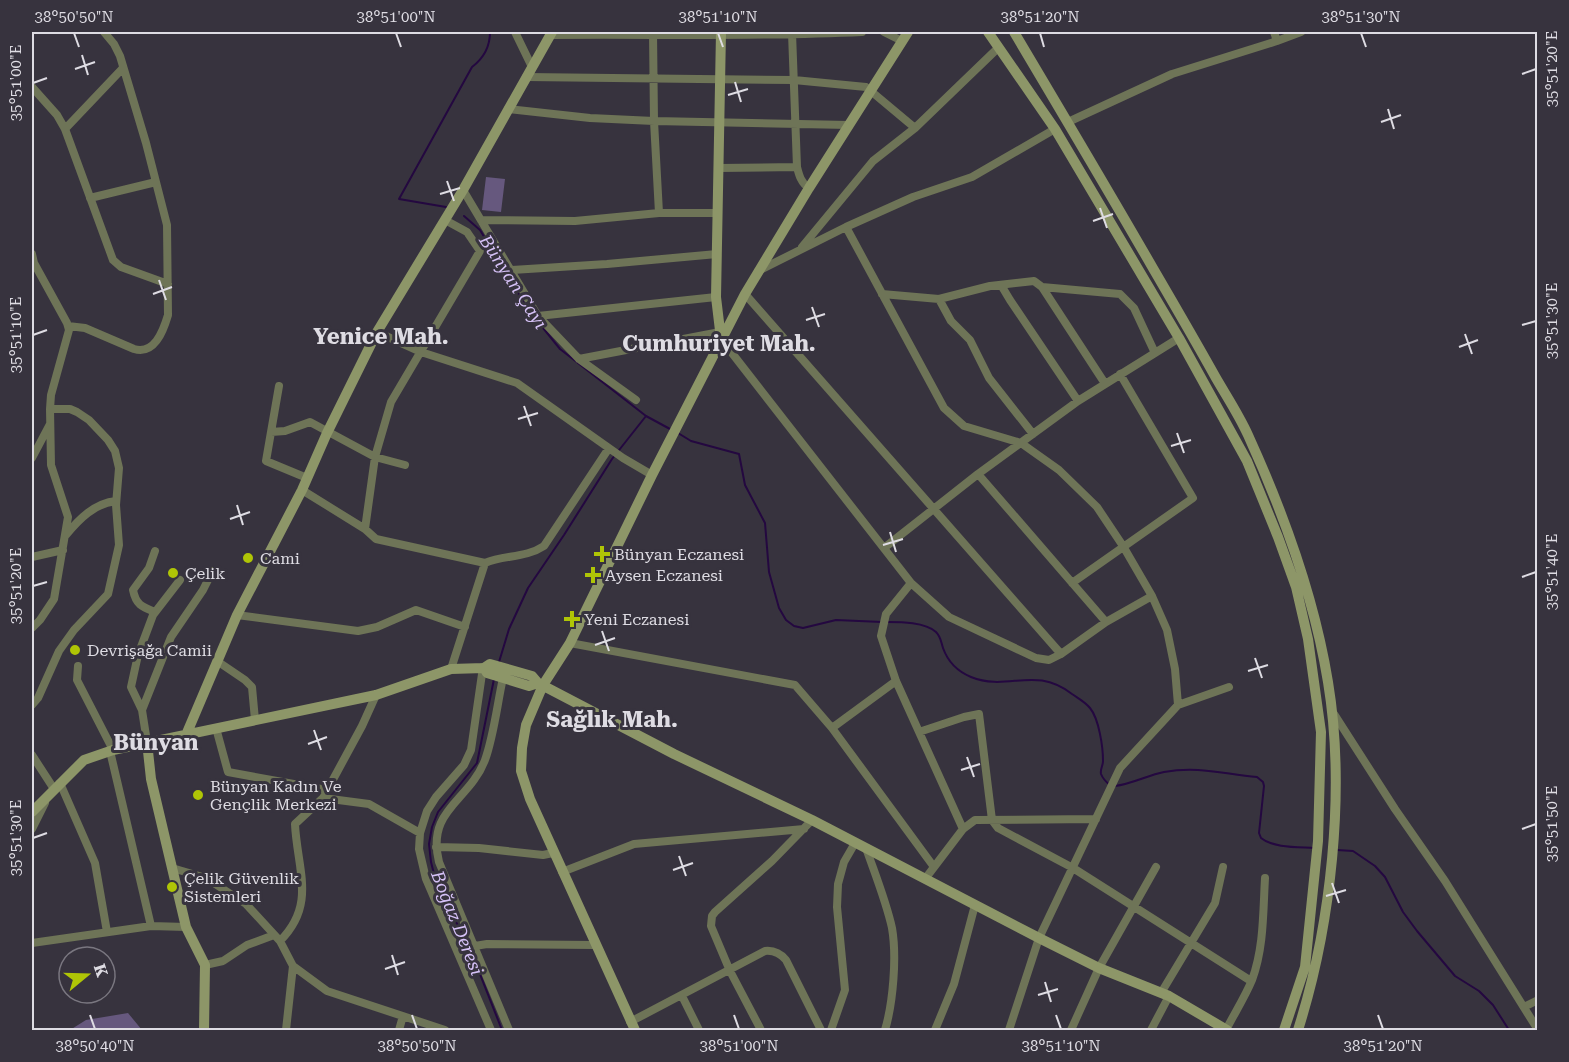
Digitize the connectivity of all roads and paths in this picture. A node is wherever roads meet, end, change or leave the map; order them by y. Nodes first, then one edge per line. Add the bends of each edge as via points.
1 (104, 32) edge
2 (515, 32) edge
3 (862, 32) edge
4 (884, 32) edge
5 (988, 32) edge
6 (1014, 32) edge
7 (1274, 32) edge
8 (1300, 32) edge
9 (551, 33) edge
10 (653, 33) edge
11 (721, 34) edge
12 (792, 34) edge
13 (905, 36) edge
14 (1277, 41) junction
15 (998, 48) junction
16 (123, 68) junction
17 (529, 72) junction
18 (720, 79) junction
19 (653, 80) junction
20 (794, 80) junction
21 (32, 87) edge
22 (871, 91) junction
23 (508, 109) junction
24 (654, 121) junction
25 (1068, 122) junction
26 (718, 123) junction
27 (795, 124) junction
28 (849, 125) junction
29 (915, 128) junction
30 (65, 129) junction
31 (1055, 129) junction
32 (797, 167) junction
33 (719, 168) junction
34 (156, 182) junction
35 (809, 188) junction
36 (462, 190) junction
37 (90, 198) junction
38 (659, 213) junction
39 (717, 213) junction
40 (445, 219) junction
41 (481, 220) junction
42 (846, 227) junction
43 (799, 250) junction
44 (32, 254) edge
45 (717, 254) junction
46 (512, 270) junction
47 (757, 272) junction
48 (168, 284) junction
49 (1001, 285) junction
50 (1042, 287) junction
51 (745, 294) junction
52 (882, 294) junction
53 (716, 297) junction
54 (939, 299) junction
55 (538, 316) junction
56 (68, 326) junction
57 (376, 332) junction
58 (720, 335) junction
59 (1179, 338) junction
60 (421, 351) junction
61 (1155, 353) junction
62 (579, 359) junction
63 (1120, 375) junction
64 (1104, 382) junction
65 (279, 386) dead end
66 (636, 400) dead end
67 (1078, 400) junction
68 (50, 409) junction
69 (51, 423) junction
70 (271, 432) junction
71 (327, 433) junction
72 (1033, 434) junction
73 (1021, 442) junction
74 (610, 449) junction
75 (375, 457) junction
76 (32, 458) edge
77 (405, 465) dead end
78 (978, 474) junction
79 (652, 475) junction
80 (307, 478) junction
81 (302, 490) junction
82 (116, 501) junction
83 (932, 510) junction
84 (365, 529) junction
85 (66, 536) junction
86 (1123, 546) junction
87 (884, 549) junction
88 (63, 550) junction
89 (155, 551) dead end
90 (32, 557) edge
91 (485, 563) junction
92 (213, 570) dead end
93 (180, 580) dead end
94 (911, 583) junction
95 (1072, 584) junction
96 (1152, 596) junction
97 (155, 612) junction
98 (237, 615) junction
99 (1106, 622) junction
100 (465, 627) junction
101 (32, 628) edge
102 (570, 643) junction
103 (1061, 654) junction
104 (217, 661) junction
105 (78, 666) dead end
106 (486, 668) junction
107 (452, 669) junction
108 (502, 674) junction
109 (896, 681) junction
110 (540, 684) junction
111 (1229, 687) dead end
112 (376, 695) junction
113 (32, 705) edge
114 (1178, 705) junction
115 (142, 710) junction
116 (1331, 710) junction
117 (255, 720) junction
118 (216, 728) junction
119 (832, 728) junction
120 (919, 732) junction
121 (186, 735) junction
122 (147, 742) junction
123 (112, 751) junction
124 (32, 755) edge
125 (54, 789) junction
126 (327, 789) junction
127 (323, 798) junction
128 (32, 812) edge
129 (1096, 819) junction
130 (992, 820) junction
131 (808, 824) junction
132 (32, 829) edge
133 (963, 829) junction
134 (420, 833) junction
135 (855, 843) junction
136 (436, 847) junction
137 (866, 848) junction
138 (553, 853) junction
139 (934, 867) junction
140 (1156, 867) dead end
141 (1223, 867) dead end
142 (172, 868) junction
143 (1073, 868) junction
144 (562, 872) junction
145 (1265, 878) dead end
146 (925, 879) junction
147 (975, 904) junction
148 (1132, 906) junction
149 (151, 926) junction
150 (186, 927) junction
151 (107, 932) junction
152 (277, 938) junction
153 (1039, 938) junction
154 (32, 943) edge
155 (1191, 943) junction
156 (595, 945) junction
157 (475, 946) junction
158 (205, 965) junction
159 (293, 966) junction
160 (1099, 968) junction
161 (730, 970) junction
162 (1251, 981) junction
163 (1165, 994) junction
164 (682, 996) junction
165 (1538, 1000) edge
166 (1524, 1007) junction
167 (403, 1016) junction
168 (632, 1026) edge
169 (204, 1030) edge
170 (286, 1030) edge
171 (399, 1030) edge
172 (445, 1030) edge
173 (491, 1030) edge
174 (509, 1030) edge
175 (699, 1030) edge
176 (761, 1030) edge
177 (821, 1030) edge
178 (831, 1030) edge
179 (885, 1030) edge
180 (935, 1030) edge
181 (1009, 1030) edge
182 (1071, 1030) edge
183 (1151, 1030) edge
184 (1226, 1030) edge
185 (1284, 1030) edge
186 (1298, 1030) edge
187 (1538, 1030) edge

1 - 16 street via 117,50
2 - 17 street
3 - 12 street
4 - 13 street
5 - 15 street
6 - 25 street
7 - 14 street
8 - 14 street
9 - 10 street
9 - 17 street
10 - 11 street
10 - 19 street
11 - 12 street
11 - 18 street
12 - 20 street
13 - 22 street
14 - 25 street via 1172,74
15 - 29 street
15 - 31 street
16 - 30 street
16 - 34 street
17 - 19 street
17 - 23 street
18 - 19 street
18 - 20 street
18 - 26 street
19 - 24 street
20 - 22 street via 866,87
20 - 27 street
21 - 30 street
22 - 28 street
22 - 29 street
23 - 24 street
23 - 36 street
24 - 26 street
24 - 38 street
25 - 116 street via 1247,432 1282,513 1305,582
26 - 27 street
26 - 33 street
27 - 28 street
27 - 32 street
28 - 35 street
29 - 43 street via 873,161
30 - 37 street
31 - 42 street via 972,177 913,197
31 - 59 street
32 - 33 street
32 - 35 street
33 - 39 street
34 - 37 street
34 - 48 street via 167,225
35 - 47 street
36 - 40 street
36 - 41 street
37 - 48 street via 110,255 117,264
38 - 39 street
38 - 41 street via 575,221
39 - 45 street
40 - 57 street
40 - 60 street via 467,232 480,251
41 - 46 street
42 - 43 street
42 - 52 street
43 - 47 street
44 - 56 street
45 - 46 street
45 - 53 street
46 - 55 street
47 - 51 street
48 - 56 street via 165,325 154,345 147,349 137,351 85,328
49 - 50 street via 1034,281
49 - 54 street
49 - 67 street
50 - 61 street via 1120,294 1134,308
50 - 64 street
51 - 58 street
51 - 83 street
52 - 54 street
52 - 73 street via 944,408 964,426
53 - 55 street
53 - 58 street
54 - 72 street via 951,321 970,340 989,378
55 - 62 street
56 - 68 street
57 - 60 street
57 - 71 street
58 - 62 street
58 - 79 street
58 - 87 street
59 - 61 street
59 - 185 street via 1247,461 1296,587 1308,639 1321,732 1318,841 1305,967
60 - 74 street via 518,383
60 - 75 street via 391,402
61 - 63 street
62 - 66 street
63 - 64 street
63 - 86 street via 1193,498
64 - 67 street
65 - 70 street
67 - 72 street
68 - 69 street
68 - 82 street via 77,412 108,440 119,468
69 - 76 street
69 - 85 street via 51,465 68,517
70 - 71 street via 310,422
70 - 80 street via 266,461
71 - 75 street
71 - 80 street
72 - 73 street
73 - 78 street
73 - 86 street via 1059,470 1097,507
74 - 79 street
74 - 91 street via 544,546
75 - 77 street
75 - 84 street
78 - 83 street
78 - 95 street
79 - 102 street
80 - 81 street
81 - 84 street
81 - 98 street
82 - 85 street via 96,508
82 - 113 street via 119,544 108,594 59,651
83 - 87 street
83 - 103 street
84 - 91 street via 376,539
85 - 88 street
86 - 95 street
86 - 96 street
87 - 94 street
88 - 90 street
88 - 101 street via 54,599
89 - 97 street via 134,590 139,605
91 - 100 street
92 - 115 street via 171,637
93 - 97 street
94 - 103 street via 949,617 1036,658 1049,660
94 - 109 street via 886,614 881,636
95 - 99 street
96 - 99 street
96 - 114 street via 1167,630
97 - 115 street via 138,655 131,687
98 - 100 street via 358,631 416,610
98 - 104 street
99 - 103 street
100 - 107 street
102 - 110 street
102 - 119 street via 795,685
104 - 117 street via 252,687
104 - 121 street
105 - 123 street via 77,680
106 - 107 street
106 - 108 street
106 - 134 street via 471,750 464,765 431,804
107 - 112 street
108 - 110 street via 532,676
108 - 136 street via 485,760 442,819
109 - 119 street
109 - 120 street
110 - 131 street
110 - 138 street via 526,725 522,771
111 - 114 street
112 - 117 street
112 - 126 street
114 - 129 street via 1120,768
115 - 122 street
116 - 166 street
116 - 186 street via 1336,795 1328,899
117 - 118 street
118 - 121 street
118 - 126 street via 228,771
119 - 139 street
120 - 130 street via 979,714
120 - 133 street
121 - 122 street
122 - 123 street
122 - 142 street via 151,779
123 - 125 street via 84,760
123 - 149 street
124 - 125 street
125 - 128 street
125 - 132 street
125 - 151 street via 95,863
126 - 127 street
127 - 134 street via 369,804
127 - 152 street via 295,824 304,893 294,925
129 - 130 street
129 - 143 street
130 - 133 street via 975,820
130 - 143 street via 998,828
131 - 135 street
131 - 144 street via 634,844
131 - 161 street via 712,916 711,926
133 - 139 street
134 - 173 street via 423,872
135 - 137 street
135 - 178 street via 838,884 845,990
136 - 138 street
136 - 157 street
137 - 146 street
137 - 179 street via 892,931 892,993
138 - 144 street
139 - 146 street
140 - 148 street
141 - 155 street via 1215,903
142 - 150 street
142 - 152 street via 206,878 246,904
143 - 148 street
143 - 153 street
144 - 156 street
145 - 162 street via 1260,945
146 - 147 street
147 - 153 street
147 - 180 street via 954,984
148 - 155 street
148 - 160 street
149 - 150 street
149 - 151 street
150 - 158 street
151 - 154 street
152 - 158 street via 247,945 223,961
152 - 159 street
153 - 160 street
153 - 181 street
155 - 162 street
155 - 163 street
156 - 157 street
156 - 168 street
157 - 174 street
158 - 169 street
159 - 167 street via 327,991
159 - 170 street
160 - 163 street
160 - 182 street
161 - 164 street
161 - 176 street
161 - 177 street via 765,951 777,952 786,960
162 - 184 street
163 - 183 street
163 - 184 street
164 - 168 street
164 - 175 street
165 - 166 street
166 - 187 street
167 - 171 street
167 - 172 street

